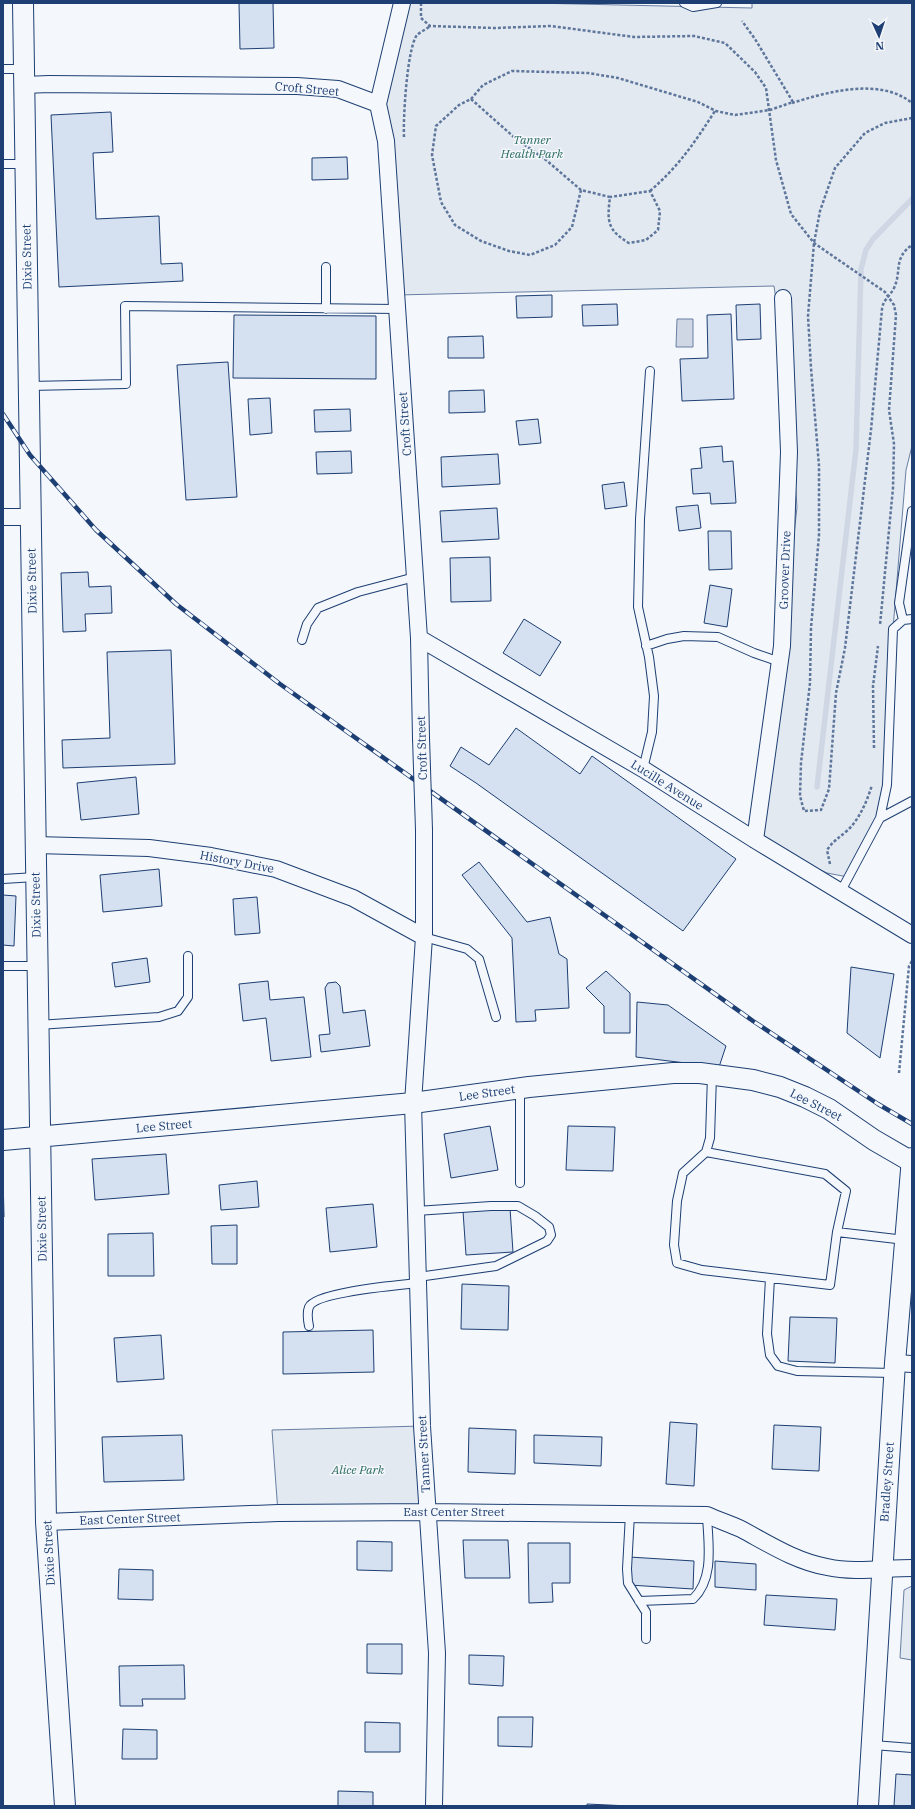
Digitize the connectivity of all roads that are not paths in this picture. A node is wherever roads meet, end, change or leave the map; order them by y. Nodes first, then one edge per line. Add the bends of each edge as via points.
1 (23, 3) edge
2 (402, 3) edge
3 (684, 3) edge
4 (716, 3) edge
5 (3, 69) edge
6 (24, 77) junction
7 (378, 104) junction
8 (3, 164) edge
9 (25, 164) junction
10 (326, 267) dead end
11 (783, 298) dead end
12 (326, 309) junction
13 (398, 309) junction
14 (650, 371) dead end
15 (28, 386) junction
16 (912, 511) edge
17 (3, 517) edge
18 (31, 517) junction
19 (415, 577) junction
20 (912, 618) edge
21 (903, 620) junction
22 (419, 638) junction
23 (302, 640) dead end
24 (646, 646) junction
25 (780, 662) junction
26 (643, 769) junction
27 (912, 801) edge
28 (880, 818) junction
29 (755, 840) junction
30 (35, 845) junction
31 (36, 877) junction
32 (3, 879) edge
33 (844, 884) junction
34 (912, 935) edge
35 (424, 938) junction
36 (188, 956) dead end
37 (3, 966) edge
38 (37, 966) junction
39 (496, 1017) dead end
40 (38, 1025) junction
41 (712, 1074) junction
42 (520, 1089) junction
43 (413, 1103) junction
44 (41, 1138) junction
45 (3, 1140) edge
46 (706, 1152) junction
47 (912, 1158) edge
48 (912, 1162) edge
49 (520, 1183) dead end
50 (416, 1211) junction
51 (837, 1232) junction
52 (905, 1240) junction
53 (770, 1278) junction
54 (418, 1280) junction
55 (309, 1326) dead end
56 (900, 1367) edge
57 (428, 1512) junction
58 (630, 1514) junction
59 (707, 1515) junction
60 (46, 1522) junction
61 (912, 1568) edge
62 (882, 1569) junction
63 (639, 1601) junction
64 (646, 1640) dead end
65 (873, 1745) junction
66 (912, 1748) edge
67 (65, 1806) edge
68 (434, 1806) edge
69 (868, 1806) edge

1 - 6 street, Dixie Street
2 - 7 street
3 - 4 lane via 693,7
5 - 6 lane
6 - 7 street, Croft Street via 49,84 297,86 338,89
6 - 9 street, Dixie Street
7 - 13 street, Croft Street via 386,141
8 - 9 lane
9 - 15 street, Dixie Street
10 - 12 lane
11 - 25 street, Groover Drive via 790,452
12 - 13 lane
12 - 15 lane via 125,306 126,384
13 - 19 street, Croft Street
14 - 24 lane via 640,519 638,607
15 - 18 street, Dixie Street
16 - 21 lane via 899,603
17 - 18 street
18 - 30 street, Dixie Street
19 - 22 street, Croft Street
19 - 23 lane via 358,592 318,608 307,624
20 - 21 lane
21 - 28 lane via 893,629 887,784
22 - 26 street, Lucille Avenue
22 - 35 street, Croft Street, bridge
24 - 25 lane via 684,636 718,637
24 - 26 lane via 654,696 652,732
25 - 29 street, Groover Drive
26 - 29 street, Lucille Avenue
27 - 28 lane
28 - 33 lane
29 - 33 street, Lucille Avenue
30 - 31 street, Dixie Street
30 - 35 street, History Drive via 149,848 211,856 276,869 353,898
31 - 32 lane
31 - 38 street, Dixie Street
33 - 34 street, Lucille Avenue
35 - 39 lane via 467,949 478,959
35 - 43 street, Croft Street
36 - 40 lane via 188,997 178,1011 159,1017
37 - 38 lane
38 - 40 street, Dixie Street
40 - 44 street, Dixie Street
41 - 42 street, Lee Street via 673,1073
41 - 46 lane via 710,1138
41 - 48 street, Lee Street via 754,1080 805,1097 829,1109
42 - 43 street, Lee Street
42 - 49 lane
43 - 44 street, Lee Street
43 - 50 street, Tanner Street
44 - 45 street, Lee Street
44 - 60 street, Dixie Street
46 - 51 lane via 824,1174 846,1191
46 - 53 lane via 683,1173 677,1201 674,1245 677,1263 702,1270
47 - 48 street, Bradley Street
48 - 52 street, Bradley Street
50 - 54 street, Tanner Street
50 - 54 lane via 518,1206 549,1227 551,1235 546,1241 496,1266
51 - 52 lane
51 - 53 lane via 830,1285
52 - 56 street, Bradley Street
53 - 56 lane via 766,1334 770,1355 778,1366 797,1371
54 - 55 lane via 349,1291 314,1301 309,1307
54 - 57 street, Tanner Street via 422,1426
56 - 62 street, Bradley Street
57 - 58 street, East Center Street
57 - 60 street, East Center Street via 278,1513
57 - 68 street, Tanner Street via 437,1652
58 - 59 street, East Center Street
58 - 63 lane via 626,1569 628,1583
59 - 62 street, East Center Street via 807,1562 828,1568
59 - 63 lane via 709,1559 705,1583 699,1593 693,1599
60 - 67 street, Dixie Street
61 - 62 street, East Center Street
62 - 65 street, Bradley Street
63 - 64 lane via 646,1612
65 - 66 lane
65 - 69 street, Bradley Street

